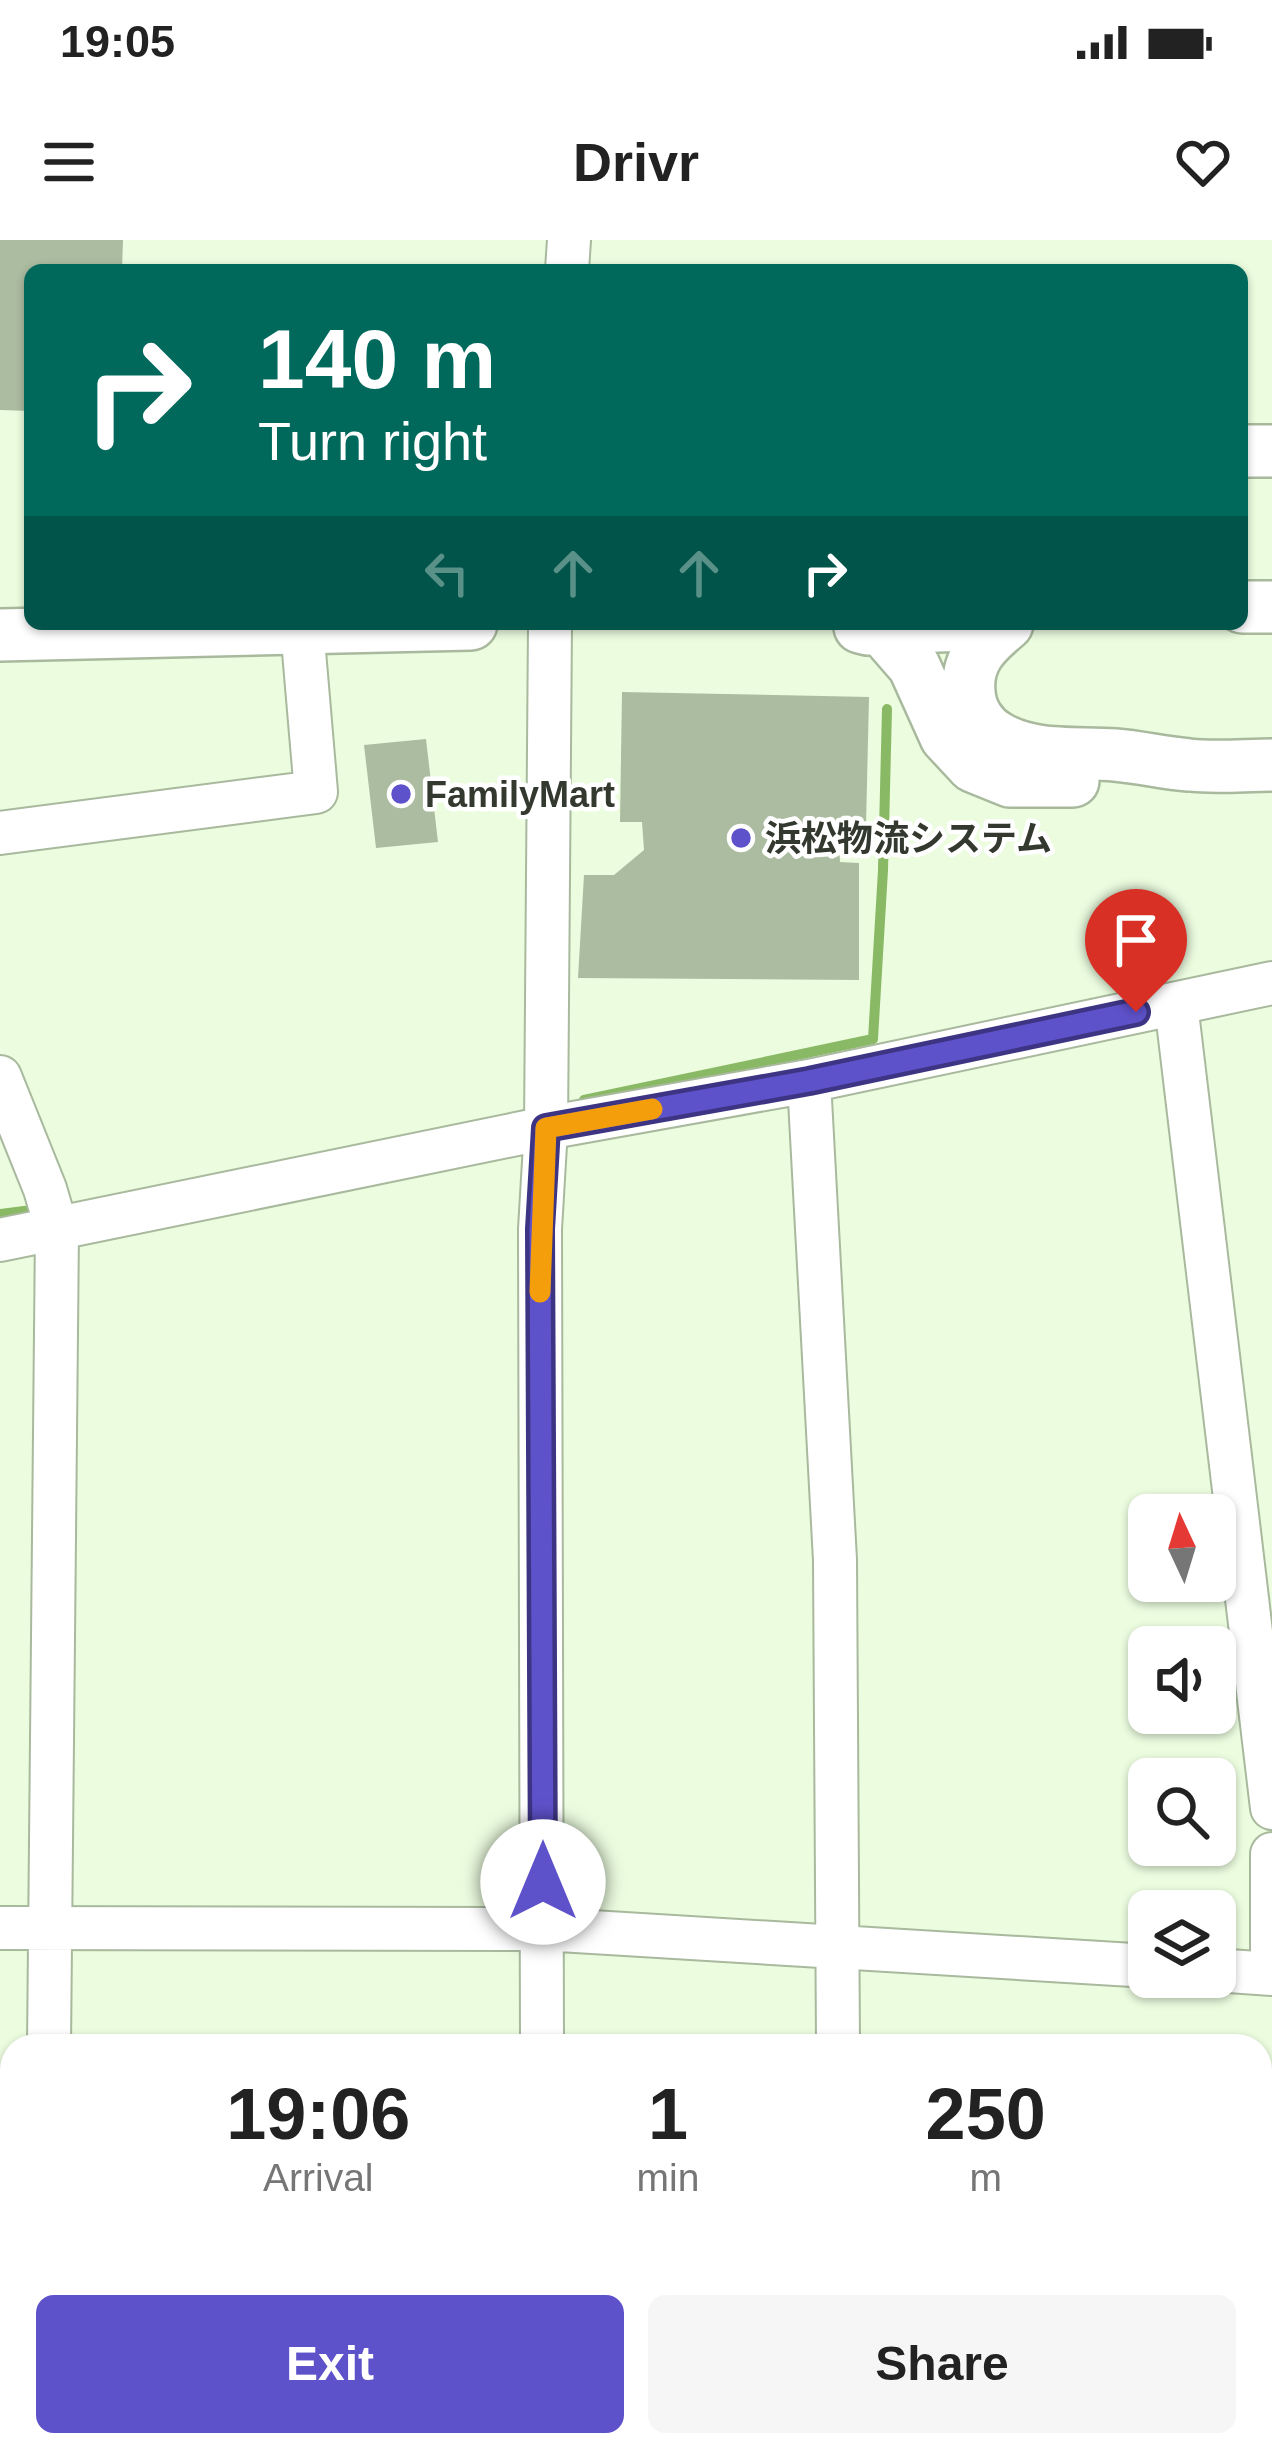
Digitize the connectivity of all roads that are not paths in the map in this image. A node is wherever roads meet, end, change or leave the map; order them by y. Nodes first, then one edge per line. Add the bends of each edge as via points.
1 (216, 630) edge
2 (302, 630) edge
3 (550, 630) edge
4 (873, 630) edge
5 (1000, 630) edge
6 (0, 635) edge
7 (1272, 765) edge
8 (1192, 766) junction
9 (0, 833) edge
10 (1272, 983) edge
11 (1176, 1004) junction
12 (0, 1077) edge
13 (809, 1081) junction
14 (546, 1128) junction
15 (53, 1215) junction
16 (0, 1240) edge
17 (1272, 1808) edge
18 (1272, 1853) edge
19 (0, 1928) edge
20 (51, 1928) junction
21 (543, 1929) junction
22 (836, 1944) junction
23 (1272, 1950) edge
24 (1128, 1965) edge
25 (1236, 1971) edge
26 (1272, 1974) edge
27 (50, 2034) edge
28 (542, 2034) edge
29 (838, 2034) edge

1 - 6 main road
2 - 9 street via 316,792
3 - 14 street
4 - 8 main road via 914,666 959,754 991,776 1027,783
5 - 8 main road via 982,645 967,678 970,704 995,736 1019,747
7 - 8 main road
10 - 11 street
11 - 13 street
11 - 17 street
12 - 15 street
13 - 14 street
13 - 22 street via 836,1560
14 - 15 street
14 - 21 street
15 - 16 street
15 - 20 street
18 - 23 street
19 - 20 street
20 - 21 street
20 - 27 street
21 - 22 street
21 - 28 street
22 - 24 street
22 - 29 street
25 - 26 street

